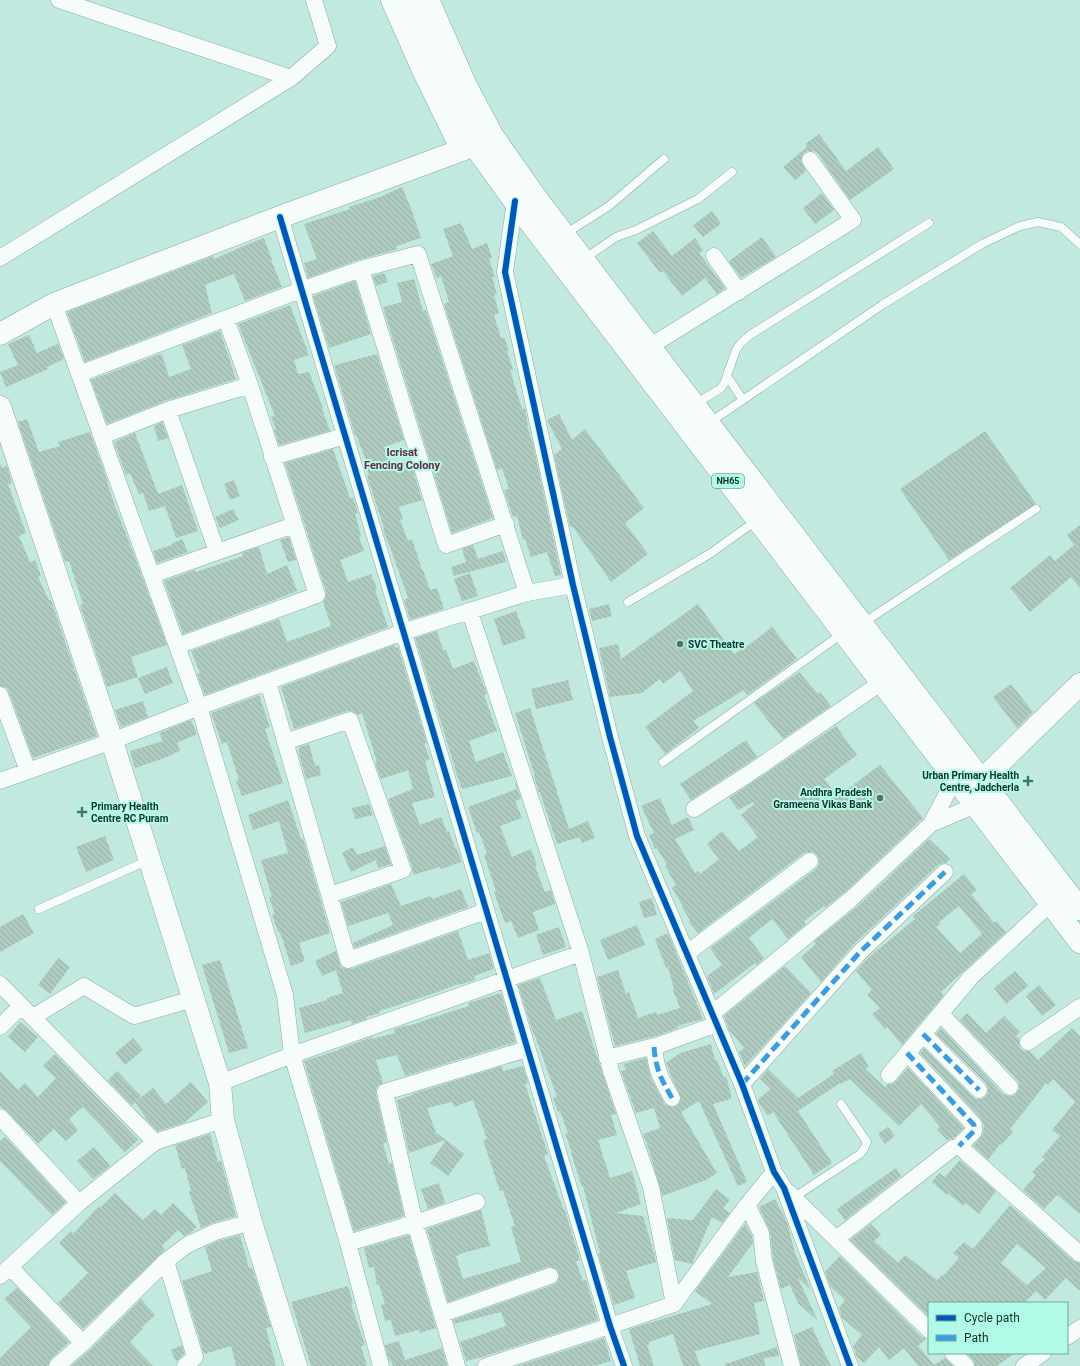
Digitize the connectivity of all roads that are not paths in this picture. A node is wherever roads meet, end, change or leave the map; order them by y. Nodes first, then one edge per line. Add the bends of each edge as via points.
1 (59, 0) edge
2 (314, 0) edge
3 (392, 0) edge
4 (408, 0) edge
5 (428, 0) edge
6 (291, 78) junction
7 (476, 143) junction
8 (664, 159) dead end
9 (810, 160) dead end
10 (732, 172) dead end
11 (515, 201) junction
12 (280, 216) junction
13 (929, 223) dead end
14 (564, 234) junction
15 (1080, 244) edge
16 (714, 256) dead end
17 (0, 258) edge
18 (584, 260) junction
19 (361, 269) junction
20 (301, 290) junction
21 (739, 292) junction
22 (54, 304) junction
23 (226, 319) junction
24 (0, 334) edge
25 (649, 346) junction
26 (79, 374) junction
27 (727, 376) junction
28 (250, 385) junction
29 (743, 400) junction
30 (694, 404) junction
31 (0, 407) edge
32 (168, 410) junction
33 (709, 424) junction
34 (102, 436) junction
35 (345, 436) junction
36 (272, 457) junction
37 (743, 484) junction
38 (1036, 508) dead end
39 (758, 520) junction
40 (506, 524) junction
41 (294, 525) junction
42 (217, 552) junction
43 (152, 575) junction
44 (573, 585) junction
45 (527, 593) junction
46 (628, 602) dead end
47 (470, 612) junction
48 (853, 628) junction
49 (403, 632) junction
50 (177, 646) junction
51 (268, 682) junction
52 (882, 682) junction
53 (1079, 687) edge
54 (0, 695) edge
55 (199, 707) junction
56 (112, 741) junction
57 (285, 742) junction
58 (663, 762) dead end
59 (28, 771) junction
60 (955, 778) junction
61 (982, 780) junction
62 (0, 781) edge
63 (976, 805) junction
64 (694, 809) dead end
65 (931, 824) junction
66 (150, 861) junction
67 (810, 861) dead end
68 (945, 872) dead end
69 (330, 895) junction
70 (1051, 903) junction
71 (38, 909) dead end
72 (1080, 909) edge
73 (486, 911) junction
74 (1080, 942) edge
75 (581, 953) junction
76 (687, 953) junction
77 (506, 978) junction
78 (0, 984) edge
79 (193, 999) junction
80 (21, 1006) junction
81 (1080, 1007) edge
82 (941, 1014) junction
83 (33, 1017) junction
84 (715, 1018) junction
85 (0, 1027) edge
86 (923, 1034) junction
87 (1028, 1042) dead end
88 (654, 1047) junction
89 (527, 1049) junction
90 (907, 1053) junction
91 (292, 1055) junction
92 (608, 1058) junction
93 (889, 1075) dead end
94 (220, 1083) junction
95 (742, 1084) junction
96 (1010, 1087) dead end
97 (979, 1090) dead end
98 (672, 1098) dead end
99 (841, 1104) dead end
100 (0, 1117) edge
101 (222, 1120) junction
102 (155, 1142) junction
103 (959, 1146) junction
104 (774, 1172) junction
105 (789, 1193) junction
106 (477, 1202) dead end
107 (79, 1203) junction
108 (747, 1205) junction
109 (251, 1222) junction
110 (416, 1223) junction
111 (836, 1239) junction
112 (348, 1243) junction
113 (1080, 1254) edge
114 (166, 1261) junction
115 (5, 1271) edge
116 (550, 1276) dead end
117 (674, 1304) junction
118 (442, 1314) junction
119 (610, 1326) junction
120 (1080, 1328) edge
121 (928, 1329) edge
122 (1068, 1336) edge
123 (83, 1343) junction
124 (954, 1354) edge
125 (1042, 1354) edge
126 (57, 1366) edge
127 (185, 1366) edge
128 (296, 1366) edge
129 (382, 1366) edge
130 (457, 1366) edge
131 (486, 1366) edge
132 (624, 1366) edge
133 (792, 1366) edge
134 (850, 1366) edge
135 (966, 1366) edge
136 (1024, 1366) edge

1 - 6 street
2 - 6 street via 328,46
3 - 7 main road via 424,72
4 - 7 main road, NH65 via 448,94
5 - 7 main road, NH65 via 466,86
6 - 17 street
7 - 11 main road, NH65
7 - 12 main road
7 - 14 main road, NH65
8 - 14 lane via 609,206
9 - 21 street via 853,220
10 - 18 lane via 698,199 636,230 616,237
11 - 37 main road, NH65
11 - 44 street via 505,272
12 - 20 street
12 - 22 main road
13 - 27 lane via 750,336 736,350
14 - 18 main road, NH65
15 - 29 lane via 1061,227 1038,222 1020,226 989,241 882,305
16 - 21 street
18 - 25 main road, NH65
19 - 20 street
19 - 40 street via 418,254
19 - 40 street via 446,544
20 - 23 street
20 - 35 street
21 - 25 street
22 - 24 main road
22 - 26 street
23 - 26 street
23 - 28 street
25 - 30 main road, NH65
26 - 34 street
27 - 29 lane
27 - 30 lane via 720,389
28 - 32 street
28 - 36 street
29 - 33 lane
30 - 33 main road, NH65
31 - 56 main road
32 - 34 street
32 - 42 street
33 - 37 main road, NH65
34 - 43 street
35 - 36 street
35 - 49 street
36 - 41 street
37 - 39 main road, NH65
37 - 48 main road, NH65
38 - 48 lane
39 - 46 lane via 711,553
39 - 48 main road, NH65
40 - 45 street
41 - 42 street
41 - 50 street via 317,595
42 - 43 street
43 - 50 street
44 - 45 street
44 - 76 street via 637,836
45 - 47 street
47 - 49 street
47 - 75 street
48 - 52 main road, NH65
48 - 58 lane
48 - 61 main road, NH65
49 - 51 street
49 - 73 street
50 - 55 street
51 - 55 street
51 - 57 street
52 - 60 main road, NH65
52 - 64 street
53 - 61 main road
54 - 59 street
55 - 56 street
55 - 91 street via 285,995
56 - 59 street
56 - 66 main road
57 - 69 street
57 - 69 street via 350,720 402,870
59 - 62 street
60 - 63 main road, NH65
60 - 65 street
61 - 72 main road, NH65
63 - 65 street
63 - 70 main road, NH65
65 - 84 street via 851,899
66 - 71 lane
66 - 79 main road
67 - 76 street
68 - 95 street via 860,952
69 - 73 street via 348,960
70 - 74 main road, NH65
70 - 82 street via 971,977
73 - 77 street
75 - 77 street
75 - 92 street
76 - 84 street
77 - 89 street
77 - 91 street
78 - 80 street
79 - 83 street via 134,1016 84,986
79 - 94 main road
80 - 83 street
80 - 85 street
81 - 87 street
82 - 86 street
82 - 96 street
83 - 102 street
84 - 88 street
84 - 95 street
86 - 90 street
86 - 97 street
88 - 92 street
88 - 98 street via 659,1074
89 - 110 street via 385,1092
89 - 119 street
90 - 93 street
90 - 103 street via 972,1122 974,1131
91 - 94 street
91 - 112 street
92 - 117 street via 651,1188
94 - 101 main road
95 - 104 street
99 - 105 lane via 867,1142 864,1149 860,1154
100 - 107 street
101 - 102 street
101 - 109 main road
102 - 107 street
103 - 111 street via 953,1148
103 - 113 street
104 - 105 street
104 - 108 street
105 - 111 street
105 - 134 street
106 - 110 street
107 - 115 street
108 - 117 street
108 - 133 street via 761,1232 764,1262
109 - 114 street via 186,1246
109 - 128 main road
110 - 112 street
110 - 118 street
111 - 121 street
112 - 129 street
114 - 123 street
114 - 127 street via 195,1357
115 - 123 street
116 - 118 street
117 - 119 street
118 - 130 street
119 - 131 street
119 - 132 street
120 - 122 street
123 - 126 street
124 - 135 street
125 - 136 street

